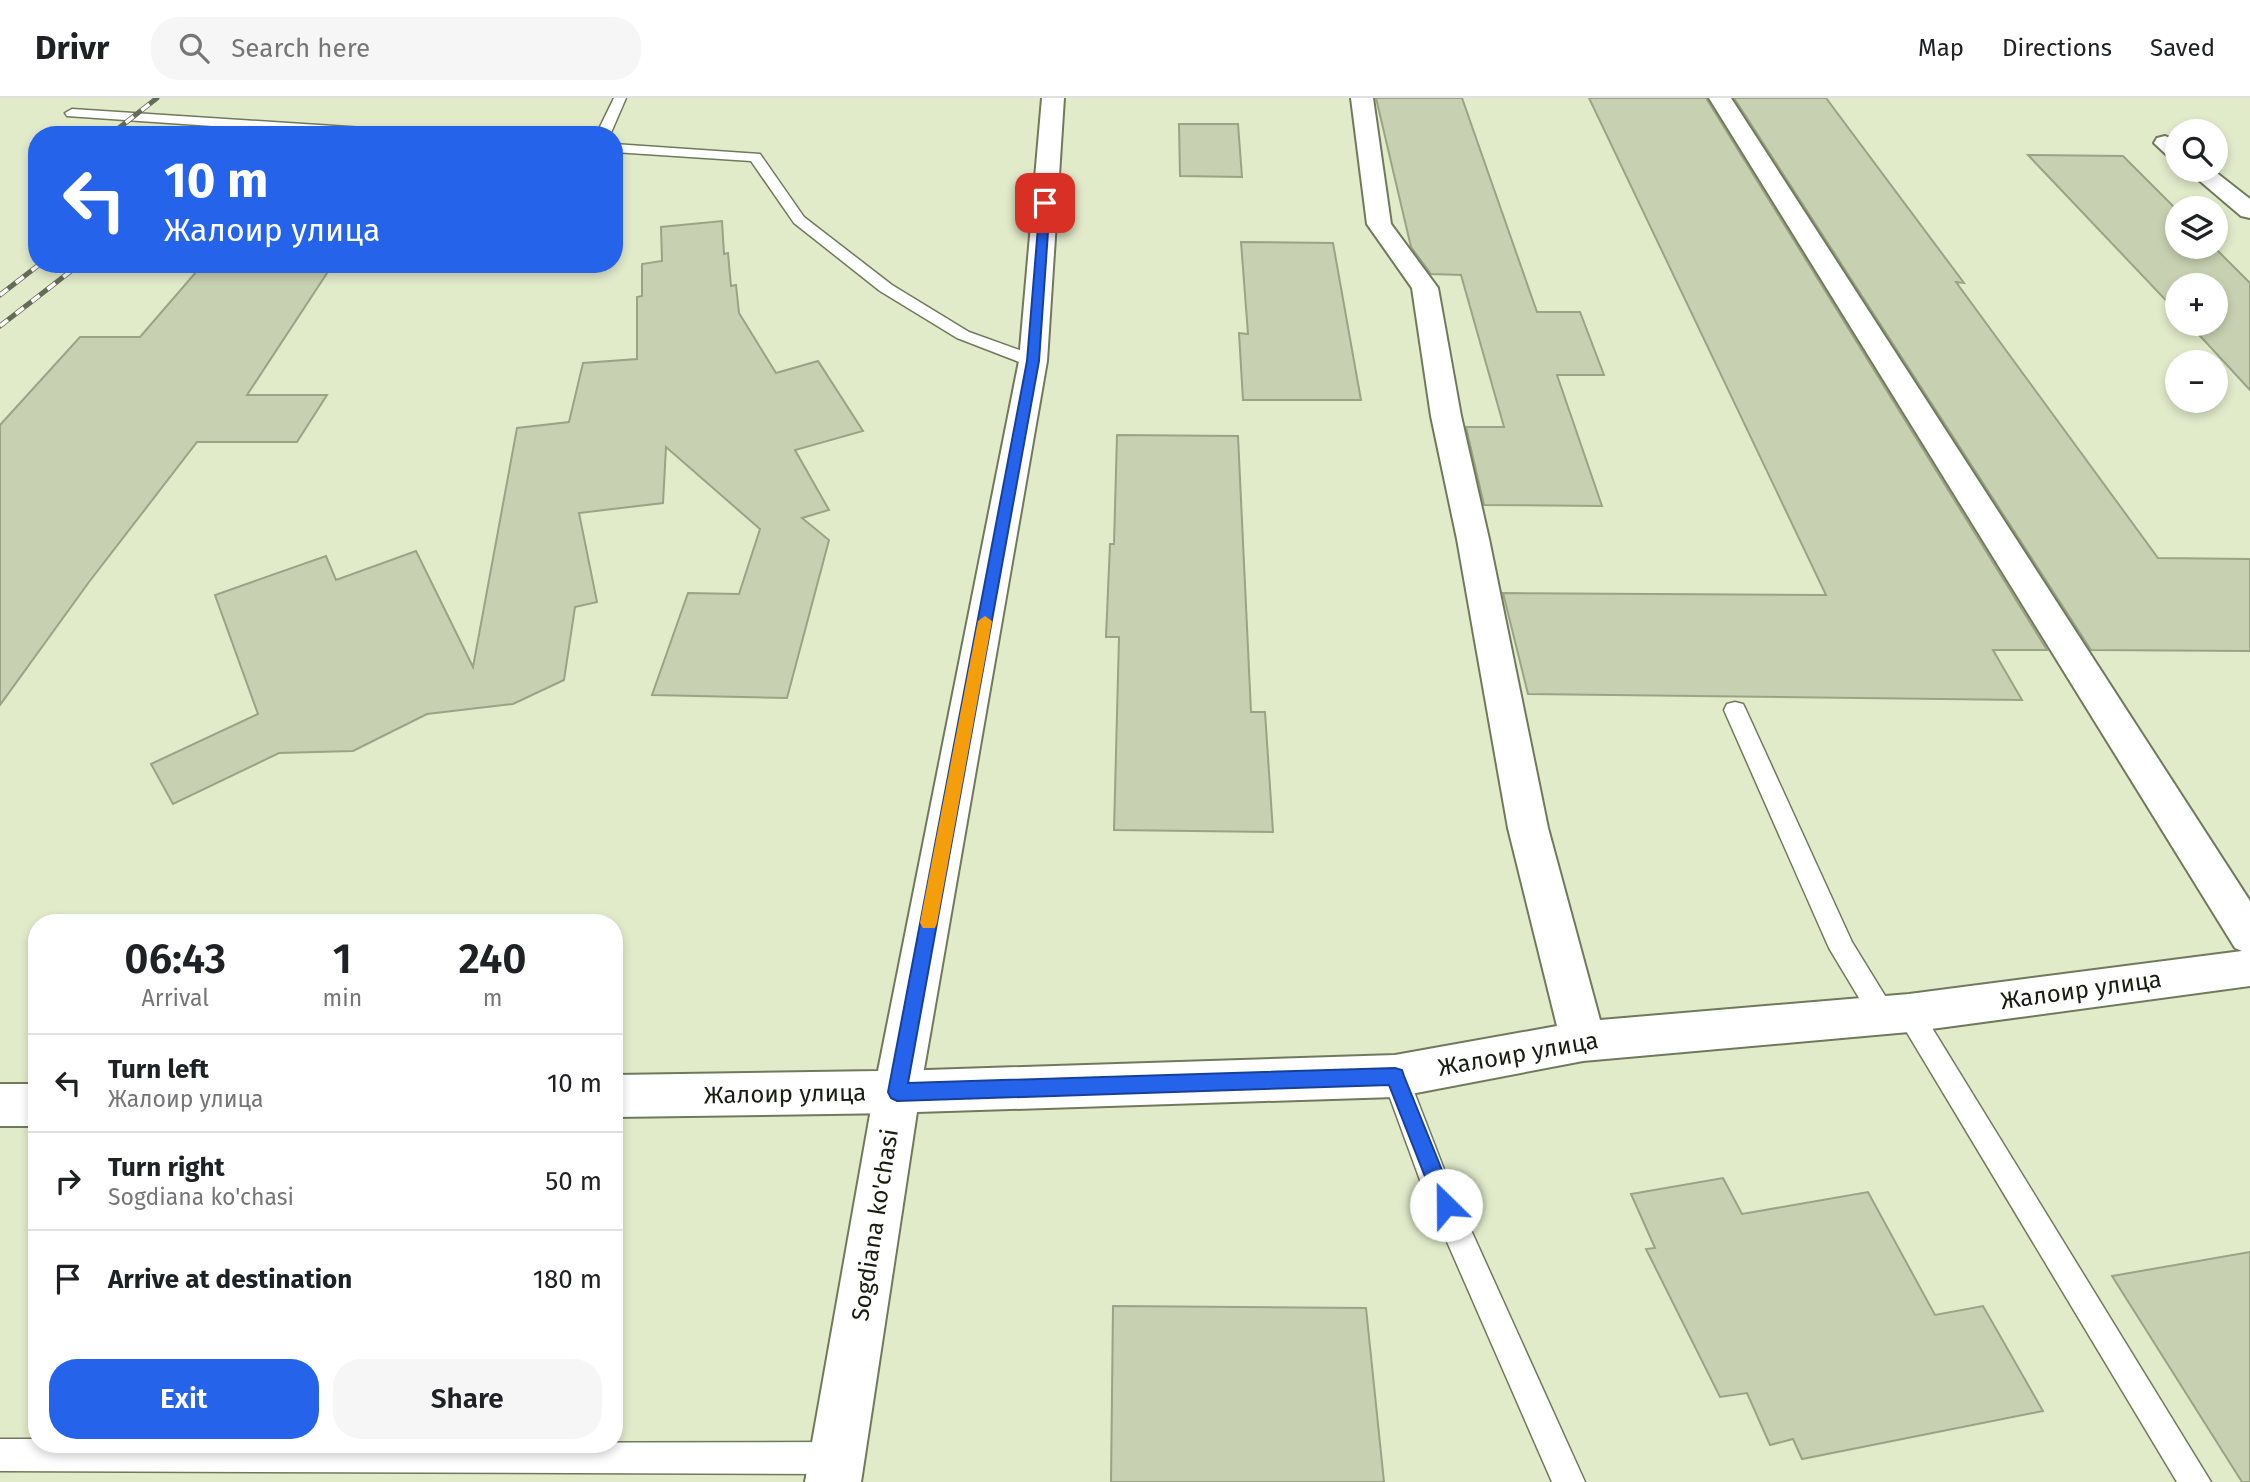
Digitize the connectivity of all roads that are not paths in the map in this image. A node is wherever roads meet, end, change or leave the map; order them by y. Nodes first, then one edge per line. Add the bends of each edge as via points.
1 (620, 98) edge
2 (1053, 98) edge
3 (1362, 98) edge
4 (1720, 98) edge
5 (72, 113) dead end
6 (272, 126) edge
7 (607, 126) edge
8 (623, 149) edge
9 (2214, 182) edge
10 (2250, 211) edge
11 (1033, 361) junction
12 (1735, 710) dead end
13 (2250, 936) edge
14 (2250, 968) edge
15 (1896, 1014) junction
16 (1583, 1041) junction
17 (1395, 1076) junction
18 (897, 1092) junction
19 (623, 1096) edge
20 (0, 1105) edge
21 (28, 1105) edge
22 (0, 1455) edge
23 (834, 1470) edge
24 (1569, 1482) edge
25 (2195, 1482) edge

1 - 7 lane
2 - 11 street, Sogdiana ko'chasi
3 - 16 street via 1379,224 1425,288 1528,828
4 - 13 street
5 - 6 lane
8 - 11 lane via 755,157 799,220 886,289 963,335
9 - 10 street
11 - 18 street, Sogdiana ko'chasi
12 - 15 lane via 1843,948
14 - 15 street, Жалоир улица
15 - 16 street, Жалоир улица
15 - 25 lane
16 - 17 street, Жалоир улица
17 - 18 street, Жалоир улица
17 - 24 lane via 1434,1180
18 - 19 street, Жалоир улица
18 - 23 street, Sogdiana ko'chasi
20 - 21 street
22 - 23 lane

